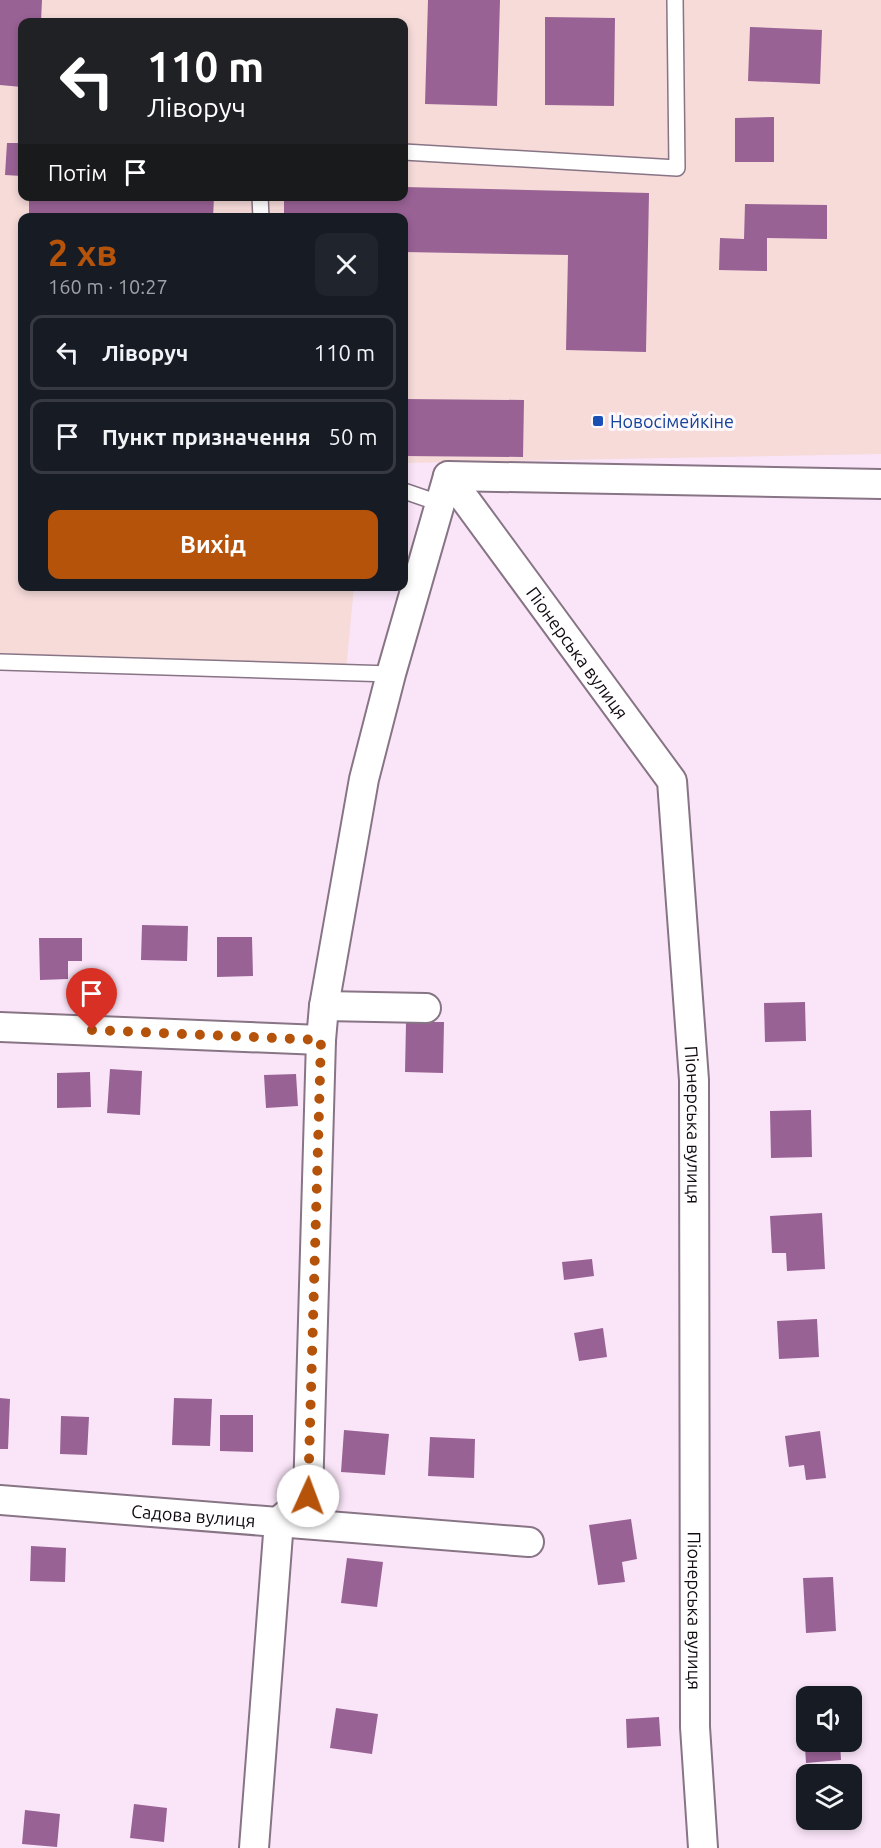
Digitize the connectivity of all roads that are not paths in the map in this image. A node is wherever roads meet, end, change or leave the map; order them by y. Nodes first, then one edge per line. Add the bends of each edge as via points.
1 (675, 0) edge
2 (408, 152) edge
3 (448, 476) junction
4 (881, 484) edge
5 (408, 491) edge
6 (439, 503) junction
7 (0, 662) edge
8 (391, 674) junction
9 (324, 1006) junction
10 (426, 1008) dead end
11 (0, 1027) edge
12 (321, 1040) junction
13 (0, 1500) edge
14 (279, 1521) junction
15 (529, 1542) dead end
16 (254, 1848) edge
17 (703, 1848) edge

1 - 2 lane via 676,168
3 - 4 street
3 - 6 street
3 - 17 street, Піонерська вулиця via 672,781 694,1080 695,1727
5 - 6 lane
6 - 8 street
7 - 8 lane
8 - 9 street via 364,779
9 - 10 street
9 - 12 street
11 - 12 street
12 - 14 street via 308,1496
13 - 14 street, Садова вулиця
14 - 15 street, Садова вулиця
14 - 16 street

